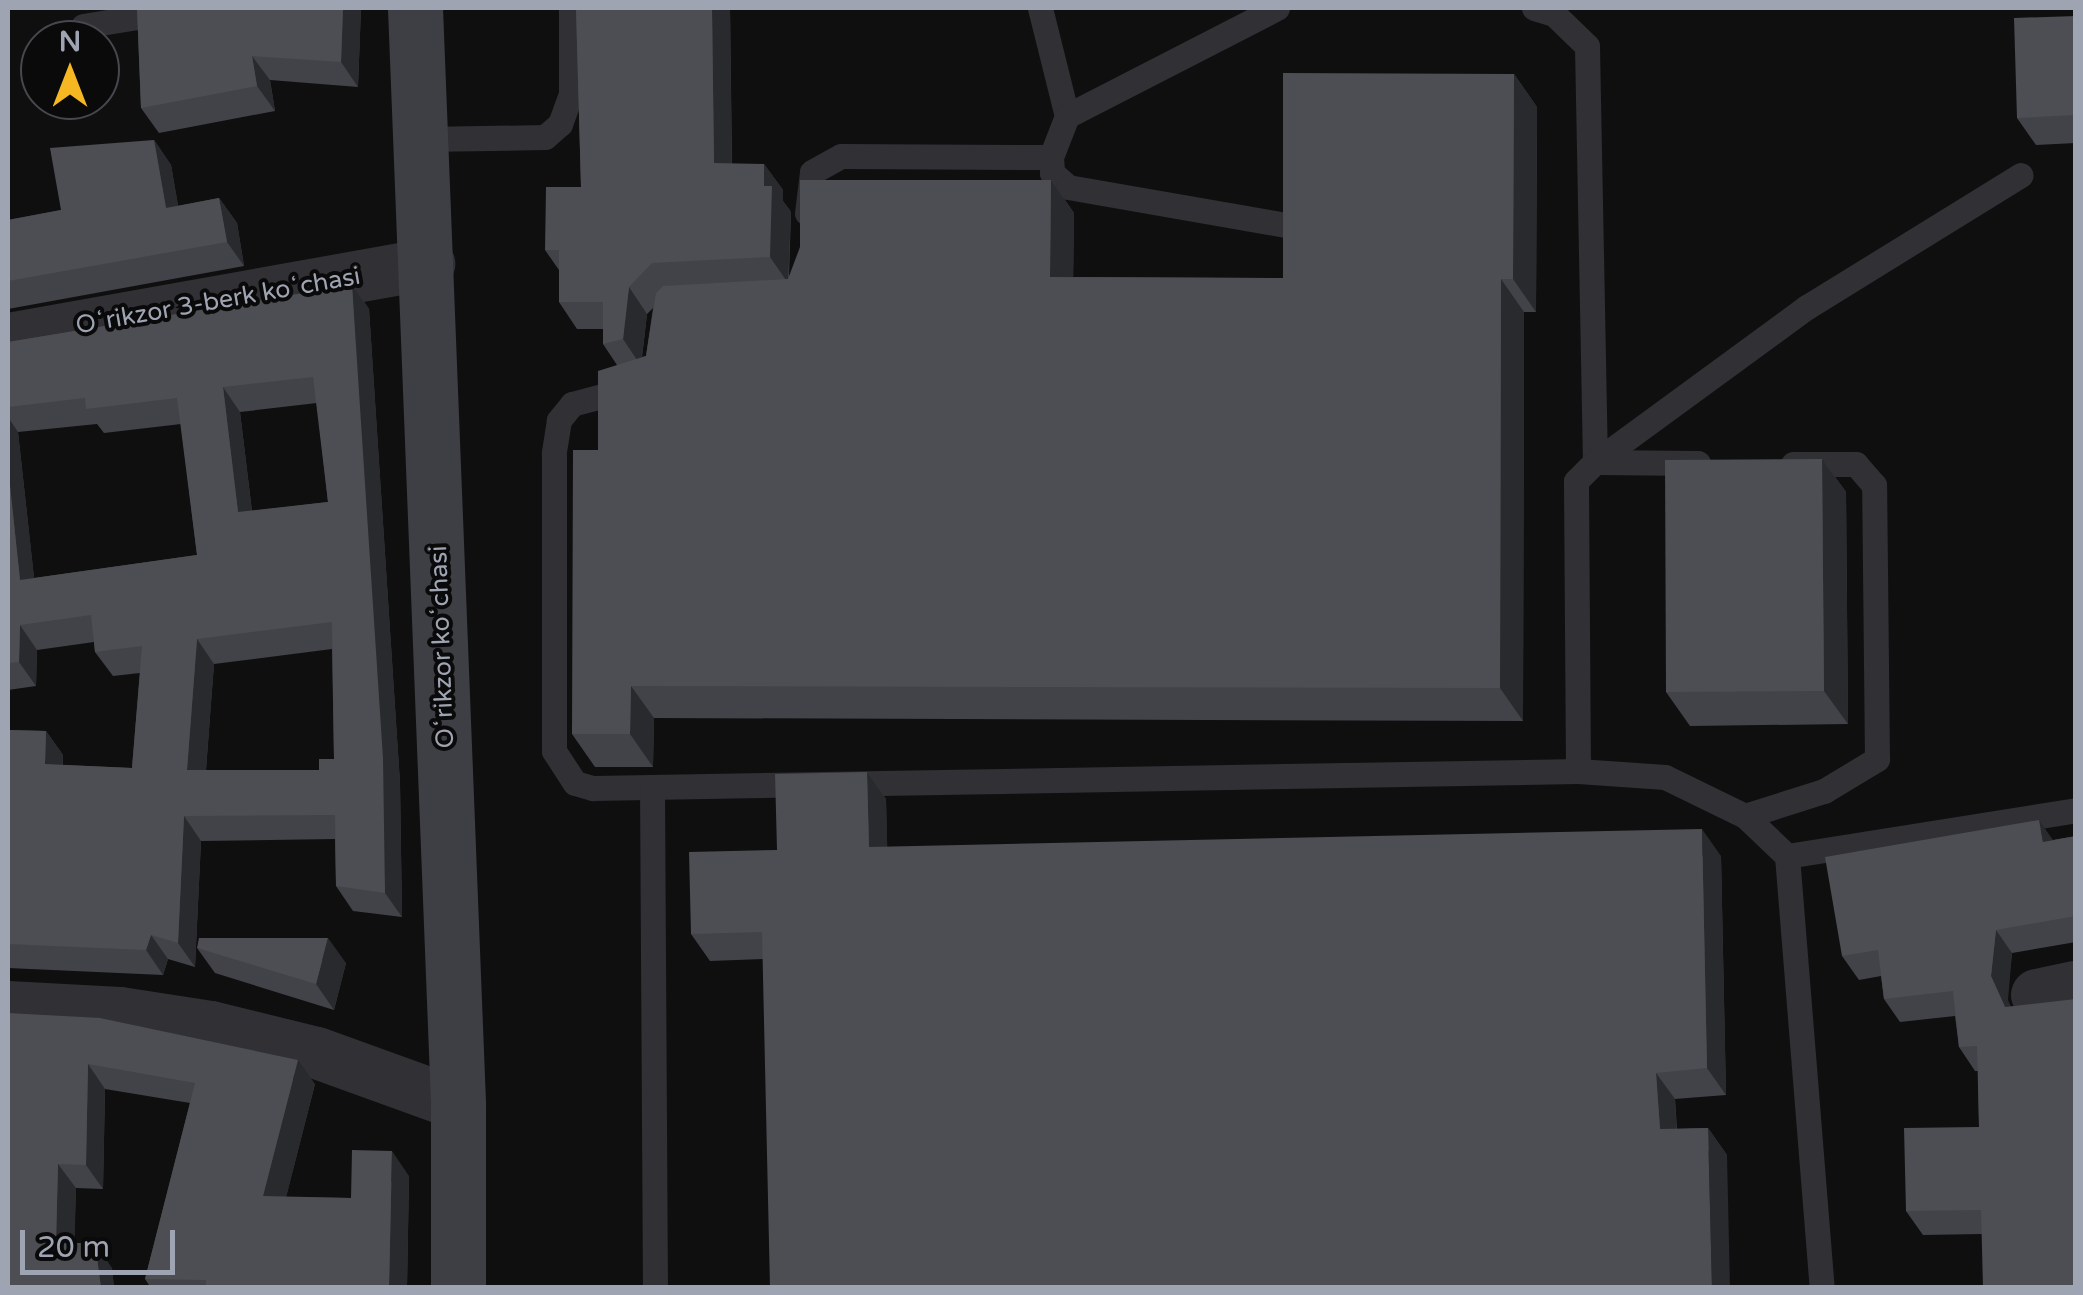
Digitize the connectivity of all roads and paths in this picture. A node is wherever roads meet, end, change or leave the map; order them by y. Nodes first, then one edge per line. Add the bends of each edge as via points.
1 (192, 8) edge
2 (570, 8) edge
3 (1040, 8) edge
4 (1534, 8) edge
5 (404, 9) edge
6 (1259, 11) edge
7 (120, 20) edge
8 (1067, 116) junction
9 (422, 140) junction
10 (1050, 156) junction
11 (2021, 176) dead end
12 (1290, 226) edge
13 (807, 242) edge
14 (428, 264) junction
15 (8, 339) edge
16 (656, 379) edge
17 (1595, 462) junction
18 (1726, 463) edge
19 (1763, 464) edge
20 (1578, 772) junction
21 (652, 787) junction
22 (2076, 810) edge
23 (1745, 816) junction
24 (1787, 856) junction
25 (8, 1007) edge
26 (458, 1104) junction
27 (458, 1288) edge
28 (655, 1288) edge
29 (1822, 1288) edge

1 - 7 lane
2 - 9 lane via 571,94 560,124 544,137
3 - 8 lane
4 - 17 lane via 1554,14 1587,46
5 - 9 main road, Oʻrikzor koʻchasi
6 - 8 lane
8 - 10 lane
9 - 14 main road, Oʻrikzor koʻchasi
10 - 12 lane via 1052,173 1068,186
10 - 13 lane via 824,161 807,186
11 - 17 lane via 1807,307
14 - 15 street, Oʻrikzor 3-berk koʻchasi
14 - 26 main road, Oʻrikzor koʻchasi
16 - 21 lane via 572,404 559,420 554,453 554,751 575,782
17 - 18 lane
17 - 20 lane via 1576,481
19 - 23 lane via 1856,464 1874,484 1877,758 1824,791
20 - 21 lane
20 - 23 lane via 1665,778
21 - 28 lane
22 - 24 lane
23 - 24 lane
24 - 29 lane
25 - 26 street via 210,1026 317,1053
26 - 27 main road, Oʻrikzor koʻchasi

